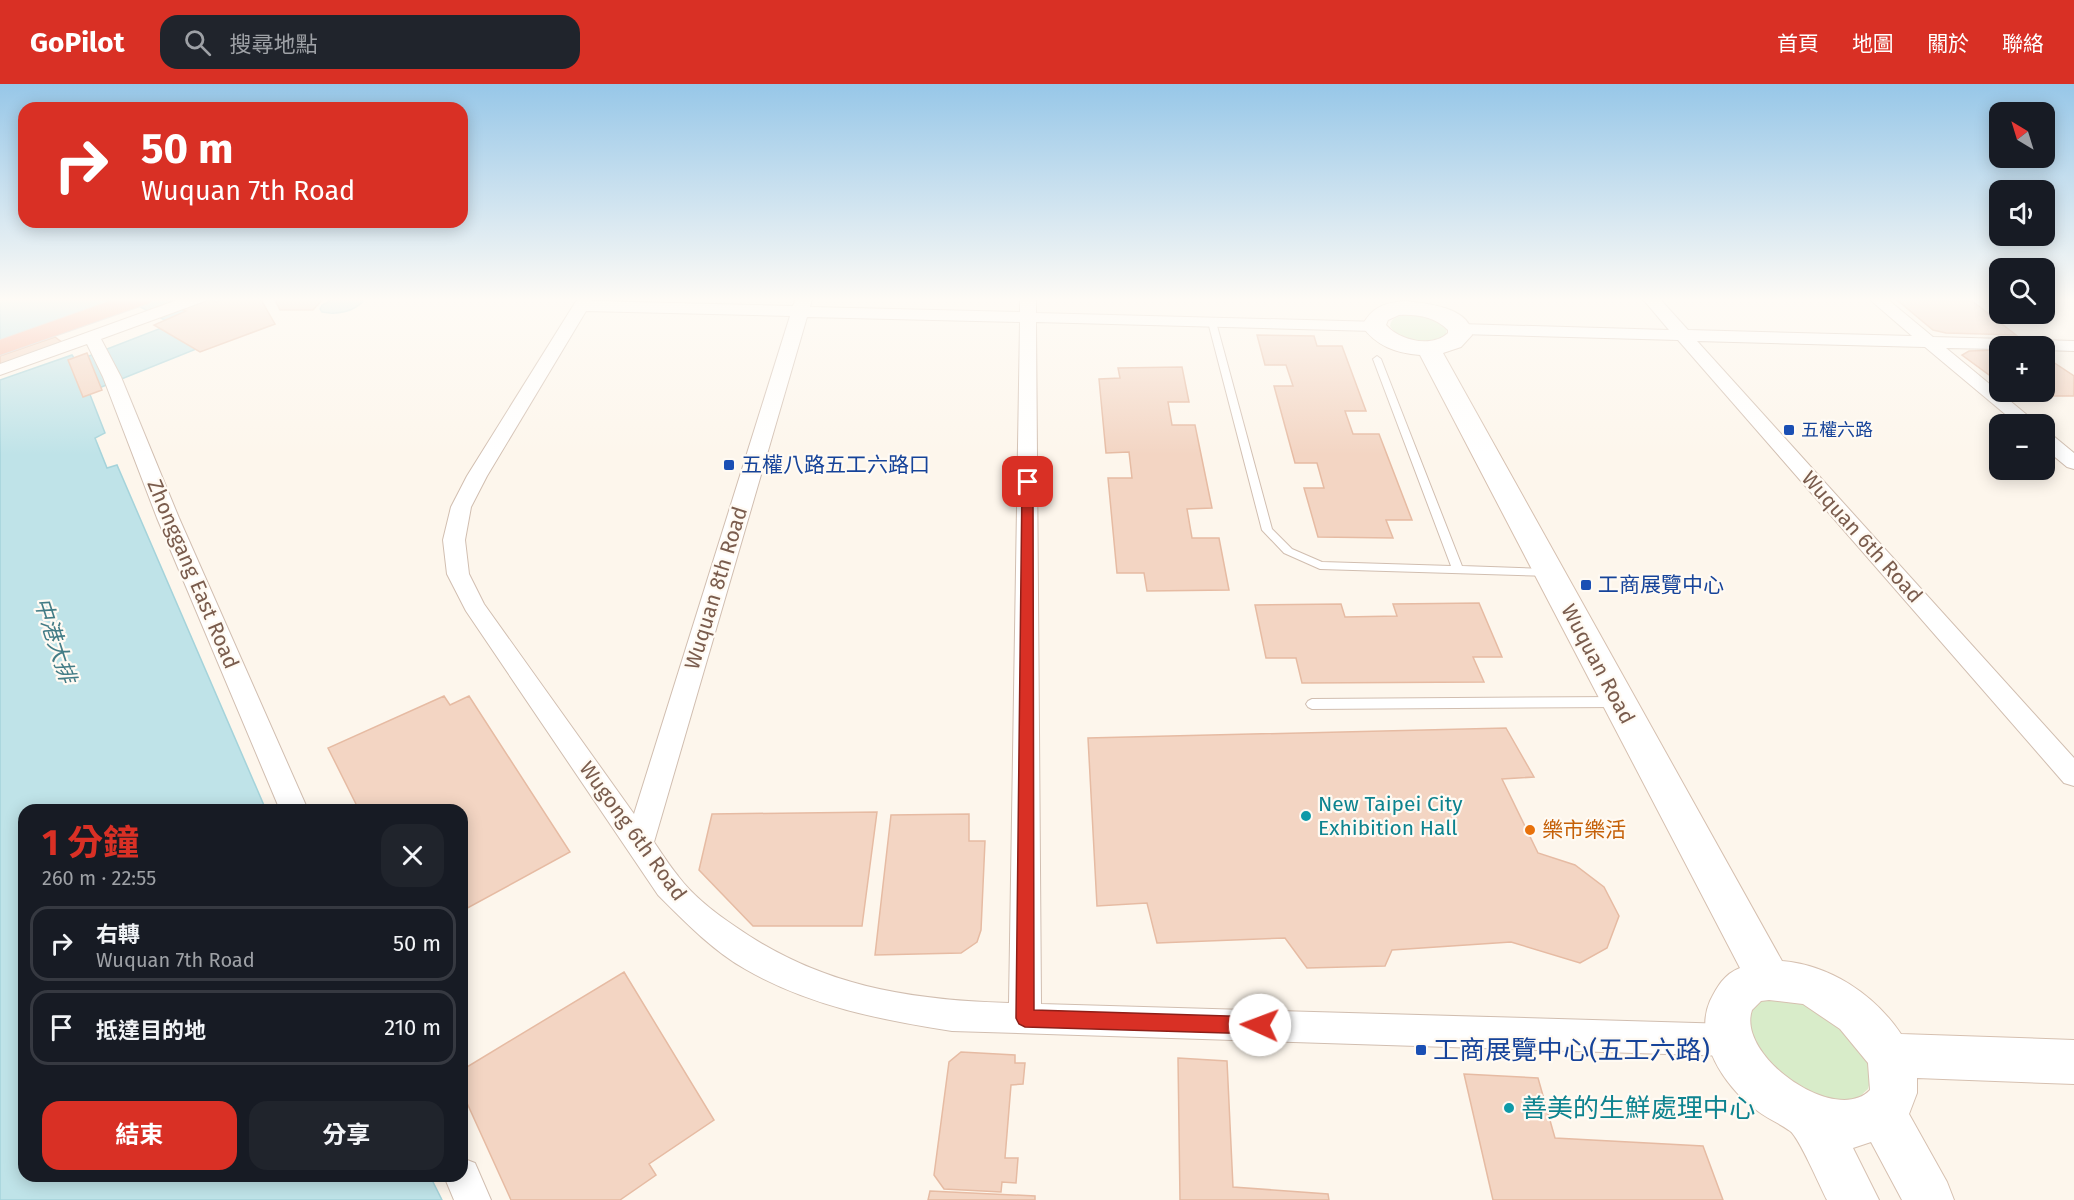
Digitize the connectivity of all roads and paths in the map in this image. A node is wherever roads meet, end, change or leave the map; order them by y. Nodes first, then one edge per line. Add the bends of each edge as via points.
1 (57, 350) edge
2 (98, 350) edge
3 (554, 350) edge
4 (788, 350) edge
5 (1028, 350) edge
6 (1219, 350) edge
7 (1429, 350) edge
8 (1696, 350) edge
9 (1939, 350) edge
10 (1377, 359) dead end
11 (0, 370) edge
12 (2016, 414) edge
13 (2055, 447) edge
14 (2074, 463) edge
15 (1458, 570) junction
16 (1549, 573) junction
17 (1619, 702) junction
18 (1312, 704) dead end
19 (2074, 776) edge
20 (291, 804) edge
21 (639, 844) junction
22 (1769, 980) junction
23 (1025, 1018) junction
24 (1730, 1040) junction
25 (1888, 1055) junction
26 (2074, 1062) edge
27 (1882, 1113) junction
28 (1809, 1116) junction
29 (465, 1182) edge
30 (473, 1200) edge
31 (1854, 1200) edge
32 (1929, 1200) edge

1 - 11 street
2 - 20 street, Zhonggang East Road
3 - 21 street, Wugong 6th Road via 461,507 454,540 458,574 474,606
4 - 21 street, Wuquan 8th Road
5 - 23 street
6 - 15 lane via 1267,530 1288,551 1320,565
7 - 16 street, Wuquan Road
8 - 19 street, Wuquan 6th Road
9 - 12 street
10 - 15 lane
13 - 14 street
15 - 16 lane
16 - 17 street, Wuquan Road
17 - 18 lane
17 - 22 street, Wuquan Road
21 - 23 street, Wugong 6th Road via 668,886 707,924 756,958 815,986 881,1005 952,1016
22 - 24 street via 1748,985 1734,999 1726,1014
22 - 25 street via 1787,980 1834,998 1875,1034
23 - 24 street, Wugong 6th Road
24 - 28 street via 1751,1075
25 - 26 street
25 - 27 street via 1896,1077 1893,1098
27 - 28 street via 1852,1124
27 - 32 street
28 - 31 street
29 - 30 street

